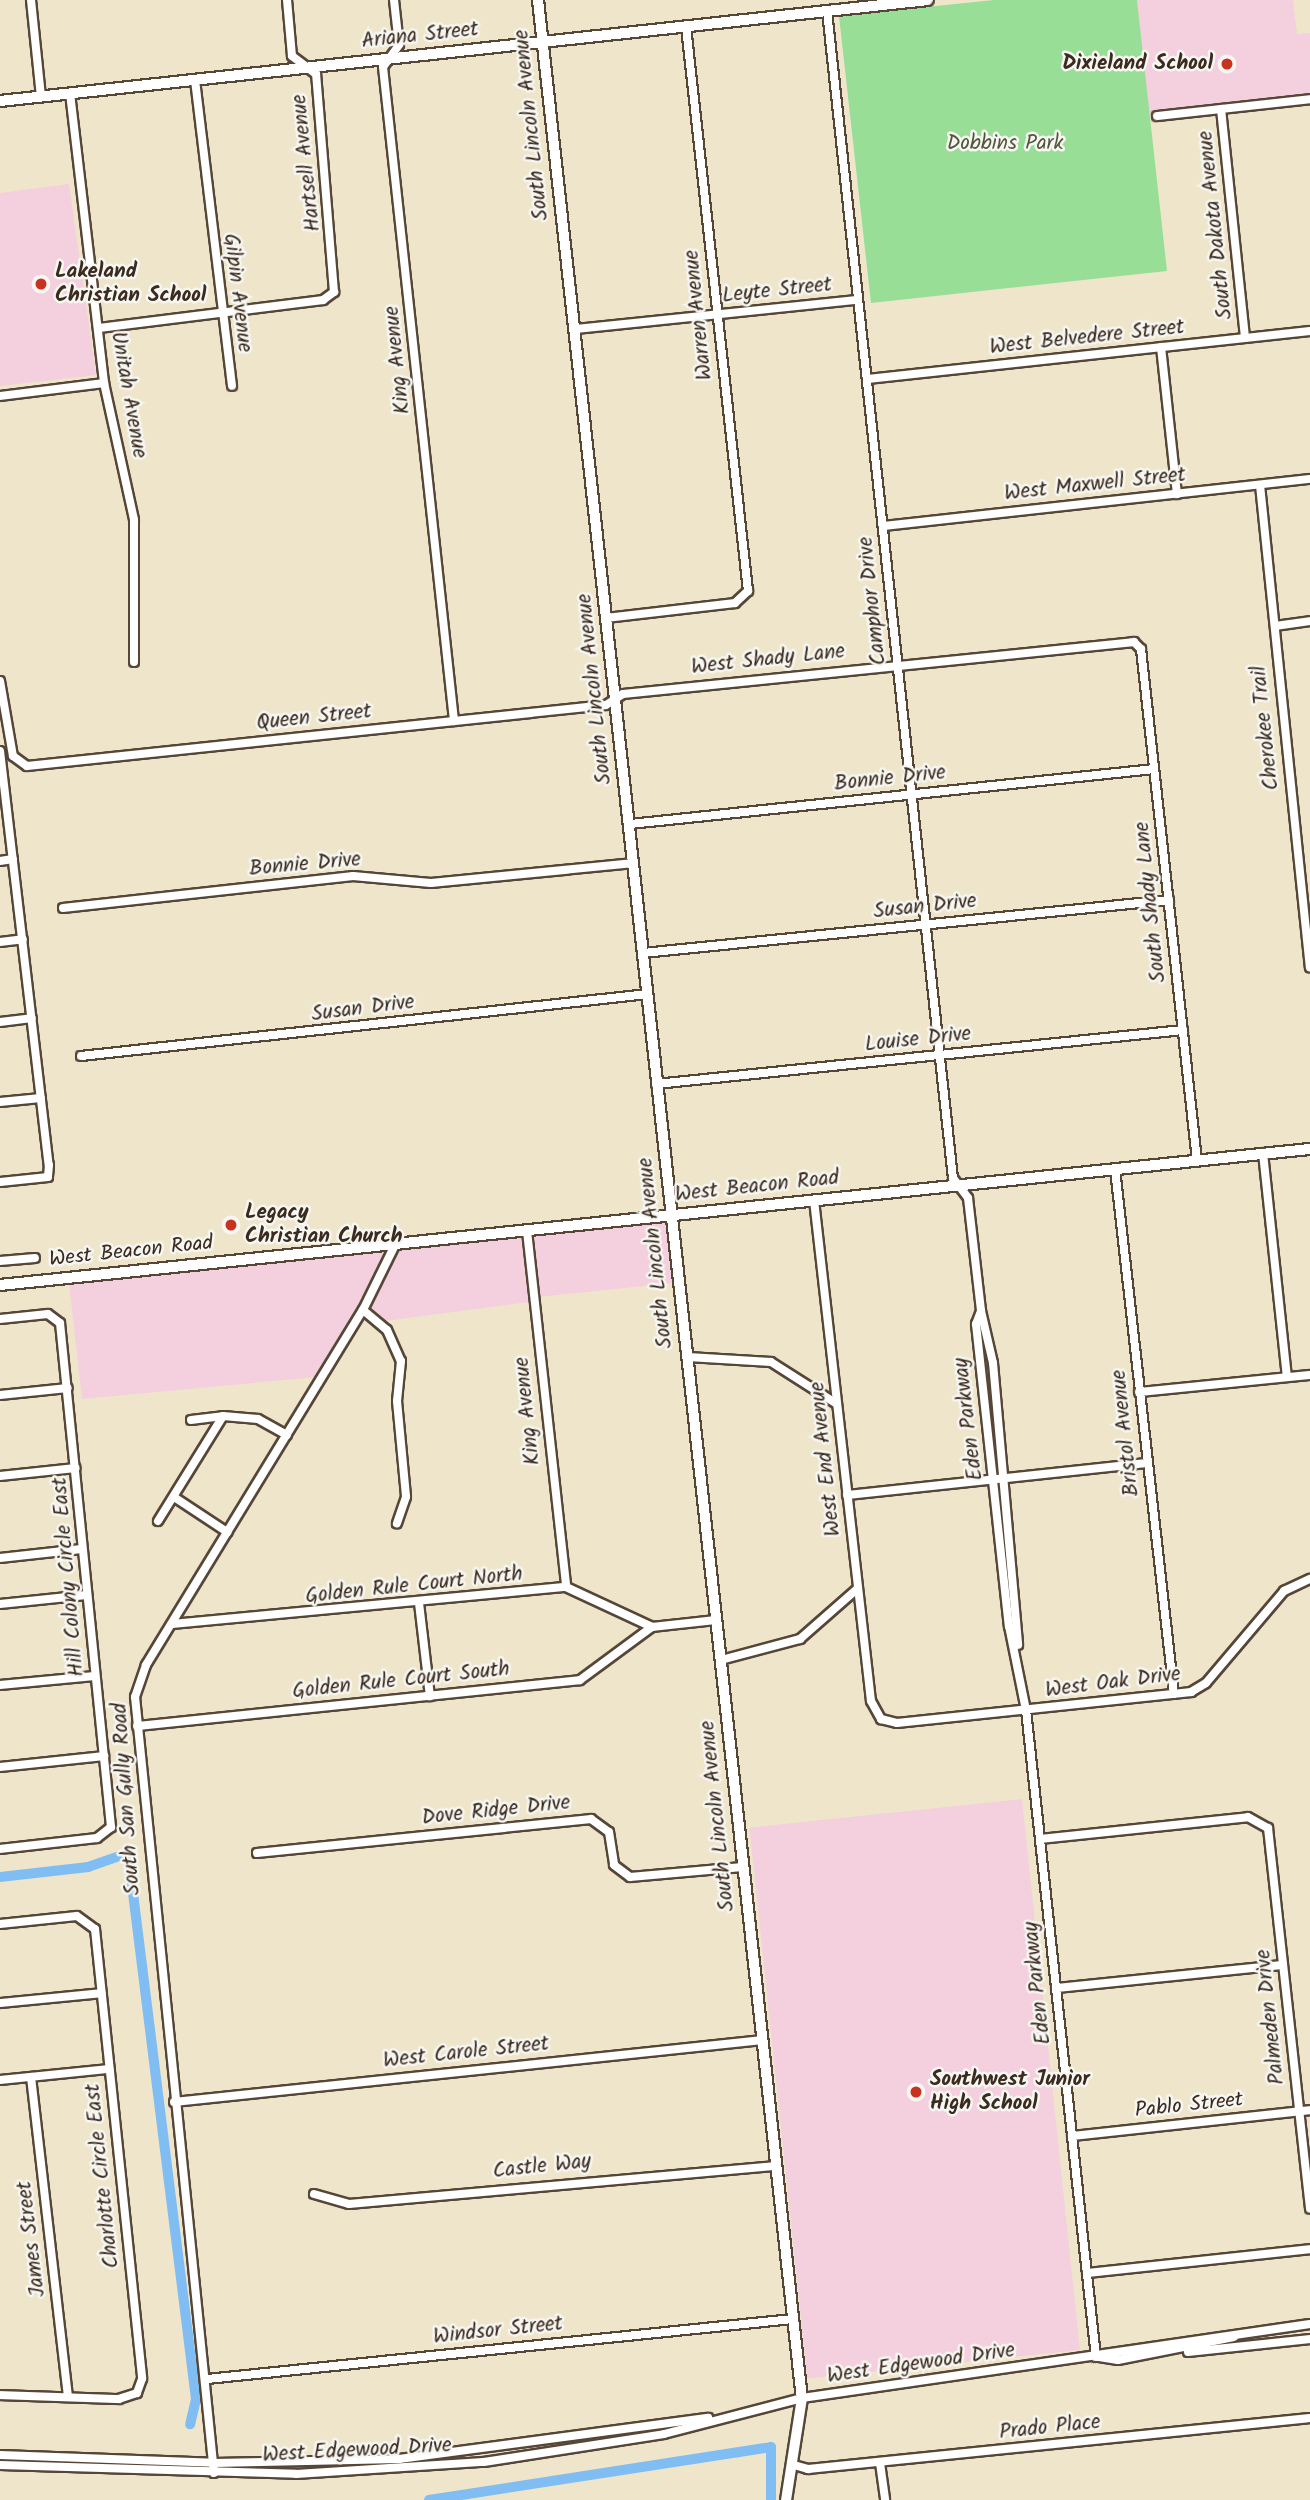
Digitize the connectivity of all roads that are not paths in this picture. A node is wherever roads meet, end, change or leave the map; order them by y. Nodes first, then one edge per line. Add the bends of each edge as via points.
1 (31, 0) edge
2 (286, 0) edge
3 (394, 0) edge
4 (538, 0) edge
5 (928, 0) edge
6 (879, 3) edge
7 (827, 11) junction
8 (686, 27) junction
9 (542, 43) junction
10 (391, 57) junction
11 (307, 68) junction
12 (195, 80) junction
13 (70, 93) junction
14 (41, 96) junction
15 (1310, 99) edge
16 (0, 101) edge
17 (1221, 108) junction
18 (1157, 116) dead end
19 (858, 300) junction
20 (221, 312) junction
21 (717, 315) junction
22 (99, 328) junction
23 (575, 330) junction
24 (1310, 331) edge
25 (1245, 338) junction
26 (1161, 348) junction
27 (867, 379) junction
28 (104, 383) junction
29 (232, 386) dead end
30 (0, 396) edge
31 (1310, 479) edge
32 (1260, 485) junction
33 (1177, 494) junction
34 (883, 526) junction
35 (606, 618) junction
36 (1310, 621) edge
37 (1275, 626) junction
38 (1136, 643) joint
39 (134, 662) dead end
40 (898, 665) junction
41 (0, 681) edge
42 (615, 700) junction
43 (454, 721) junction
44 (0, 751) edge
45 (1154, 769) junction
46 (2, 785) edge
47 (913, 795) junction
48 (630, 824) junction
49 (13, 859) junction
50 (0, 861) edge
51 (634, 863) junction
52 (1169, 900) junction
53 (63, 908) dead end
54 (926, 925) junction
55 (23, 939) junction
56 (0, 942) edge
57 (643, 953) junction
58 (1310, 967) edge
59 (648, 994) junction
60 (32, 1018) junction
61 (0, 1022) edge
62 (1182, 1030) junction
63 (940, 1055) junction
64 (81, 1056) dead end
65 (656, 1084) junction
66 (41, 1098) junction
67 (0, 1102) edge
68 (1310, 1149) edge
69 (1263, 1153) junction
70 (1197, 1160) junction
71 (1115, 1169) junction
72 (0, 1182) edge
73 (959, 1185) junction
74 (814, 1200) junction
75 (672, 1215) junction
76 (527, 1231) junction
77 (396, 1243) junction
78 (36, 1258) dead end
79 (0, 1261) edge
80 (0, 1285) edge
81 (363, 1310) junction
82 (981, 1311) junction
83 (0, 1319) edge
84 (688, 1357) junction
85 (1310, 1374) edge
86 (1287, 1377) junction
87 (68, 1388) junction
88 (1139, 1392) junction
89 (0, 1395) edge
90 (837, 1404) junction
91 (223, 1416) junction
92 (191, 1420) dead end
93 (286, 1435) junction
94 (1147, 1464) junction
95 (76, 1468) junction
96 (0, 1476) edge
97 (1006, 1479) junction
98 (993, 1480) junction
99 (847, 1495) junction
100 (174, 1497) junction
101 (158, 1521) dead end
102 (397, 1523) dead end
103 (227, 1532) junction
104 (82, 1549) junction
105 (0, 1558) edge
106 (1310, 1579) edge
107 (566, 1587) junction
108 (858, 1588) junction
109 (87, 1595) junction
110 (419, 1603) junction
111 (0, 1604) edge
112 (716, 1620) junction
113 (172, 1624) junction
114 (652, 1626) junction
115 (1018, 1648) junction
116 (721, 1660) junction
117 (95, 1676) junction
118 (0, 1685) edge
119 (1174, 1693) junction
120 (430, 1696) junction
121 (1026, 1710) junction
122 (876, 1714) joint
123 (137, 1726) junction
124 (104, 1756) junction
125 (0, 1767) edge
126 (1040, 1839) junction
127 (0, 1849) edge
128 (257, 1853) dead end
129 (743, 1867) junction
130 (0, 1924) edge
131 (1283, 1965) junction
132 (1056, 1988) junction
133 (102, 1993) junction
134 (0, 2003) edge
135 (763, 2040) junction
136 (109, 2069) junction
137 (31, 2077) junction
138 (0, 2080) edge
139 (174, 2102) junction
140 (1310, 2110) edge
141 (1299, 2112) junction
142 (1072, 2136) junction
143 (776, 2166) junction
144 (314, 2194) dead end
145 (1310, 2209) edge
146 (1310, 2249) edge
147 (1087, 2273) junction
148 (793, 2319) junction
149 (1310, 2324) edge
150 (1265, 2329) junction
151 (1310, 2339) edge
152 (1157, 2354) junction
153 (1096, 2357) junction
154 (207, 2379) junction
155 (0, 2395) edge
156 (68, 2397) junction
157 (802, 2398) junction
158 (1310, 2418) edge
159 (0, 2455) edge
160 (880, 2463) junction
161 (0, 2465) edge
162 (794, 2465) junction
163 (214, 2468) junction
164 (786, 2500) edge
165 (884, 2500) edge

1 - 14 street
2 - 11 street, Hartsell Avenue via 292,56
3 - 10 street, King Avenue via 399,45
4 - 9 street, South Lincoln Avenue
5 - 6 street, Ariana Street
6 - 7 street, Ariana Street
7 - 8 street, Ariana Street
7 - 19 street, Camphor Drive
8 - 9 street, Ariana Street
8 - 21 street, Warren Avenue
9 - 10 street, Ariana Street
9 - 23 street, South Lincoln Avenue
10 - 11 street, Ariana Street
10 - 43 street, King Avenue via 383,67
11 - 12 street, Ariana Street
11 - 20 street, Hartsell Avenue via 316,74 334,292 323,300
12 - 13 street, Ariana Street
12 - 20 street, Gilpin Avenue
13 - 14 street, Ariana Street
13 - 22 street, Unitah Avenue
14 - 16 street, Ariana Street
15 - 17 street
17 - 18 street
17 - 25 street, South Dakota Avenue
19 - 21 street, Leyte Street
19 - 27 street, Camphor Drive
20 - 22 street
20 - 29 street, Gilpin Avenue
21 - 23 street, Leyte Street
21 - 35 street, Warren Avenue via 745,598
22 - 28 street, Unitah Avenue
23 - 35 street, South Lincoln Avenue
24 - 25 street, West Belvedere Street
25 - 26 street, West Belvedere Street
26 - 27 street, West Belvedere Street
26 - 33 street
27 - 34 street, Camphor Drive
28 - 30 street
28 - 39 street, Unitah Avenue via 134,520
31 - 32 street, West Maxwell Street
32 - 33 street, West Maxwell Street
32 - 37 street, Cherokee Trail
33 - 34 street, West Maxwell Street
34 - 40 street, Camphor Drive
35 - 42 street, South Lincoln Avenue
36 - 37 street
37 - 58 street, Cherokee Trail
38 - 40 street, West Shady Lane
38 - 45 street, South Shady Lane
40 - 42 street, West Shady Lane via 623,694
40 - 47 street, Camphor Drive
41 - 43 street, Queen Street via 17,763
42 - 43 street, Queen Street
42 - 48 street, South Lincoln Avenue
44 - 46 street
45 - 47 street, Bonnie Drive
45 - 52 street, South Shady Lane
46 - 49 street
47 - 48 street, Bonnie Drive
47 - 54 street, Camphor Drive
48 - 51 street, South Lincoln Avenue
49 - 50 street
49 - 55 street
51 - 53 street, Bonnie Drive via 431,883 353,876
51 - 57 street, South Lincoln Avenue
52 - 54 street, Susan Drive
52 - 62 street, South Shady Lane
54 - 57 street, Susan Drive
54 - 63 street, Camphor Drive
55 - 56 street
55 - 60 street
57 - 59 street, South Lincoln Avenue
59 - 64 street, Susan Drive
59 - 65 street, South Lincoln Avenue
60 - 61 street
60 - 66 street
62 - 63 street, Louise Drive
62 - 70 street, South Shady Lane
63 - 65 street, Louise Drive
63 - 73 street, Camphor Drive via 953,1178
65 - 75 street, South Lincoln Avenue
66 - 67 street
66 - 72 street via 48,1177
68 - 69 street, West Beacon Road
69 - 70 street, West Beacon Road
69 - 86 street
70 - 71 street, West Beacon Road
71 - 73 street, West Beacon Road
71 - 88 street, Bristol Avenue
73 - 74 street, West Beacon Road
73 - 82 street, Eden Parkway via 968,1198
74 - 75 street, West Beacon Road
74 - 90 street, West End Avenue
75 - 76 street, West Beacon Road
75 - 84 street, South Lincoln Avenue
76 - 77 street, West Beacon Road
76 - 107 street, King Avenue
77 - 80 street, West Beacon Road
77 - 81 street, South San Gully Road
78 - 79 street
81 - 93 street, South San Gully Road
81 - 102 street via 387,1330 401,1361 397,1401 406,1497
82 - 97 street, Eden Parkway via 988,1321
82 - 98 street, Eden Parkway via 975,1324
83 - 87 street, Hill Colony Circle East via 57,1318
84 - 90 street via 771,1362
84 - 112 street, South Lincoln Avenue
85 - 86 street
86 - 88 street
87 - 89 street
87 - 95 street, Hill Colony Circle East
88 - 94 street, Bristol Avenue
90 - 99 street, West End Avenue
91 - 92 street
91 - 93 street via 258,1419
91 - 100 street
93 - 103 street, South San Gully Road
94 - 97 street
94 - 119 street, Bristol Avenue
95 - 96 street
95 - 104 street, Hill Colony Circle East
97 - 98 street
97 - 115 street, Eden Parkway
98 - 99 street
98 - 115 street, Eden Parkway via 1009,1626
99 - 108 street, West End Avenue
100 - 101 street
100 - 103 street
103 - 113 street, South San Gully Road
104 - 105 street
104 - 109 street, Hill Colony Circle East
106 - 119 street, West Oak Drive via 1284,1591 1206,1683
107 - 110 street, Golden Rule Court North
107 - 114 street
108 - 116 street via 800,1639 769,1652
108 - 122 street, West End Avenue
109 - 111 street
109 - 117 street, Hill Colony Circle East
110 - 113 street, Golden Rule Court North
110 - 120 street
112 - 114 street
112 - 116 street, South Lincoln Avenue
113 - 123 street, South San Gully Road via 137,1685
114 - 120 street, Golden Rule Court South via 580,1680
115 - 121 street, Eden Parkway
116 - 129 street, South Lincoln Avenue
117 - 118 street
117 - 124 street, Hill Colony Circle East
119 - 121 street, West Oak Drive
120 - 123 street, Golden Rule Court South
121 - 122 street, West Oak Drive via 897,1723
121 - 126 street, Eden Parkway
123 - 139 street, South San Gully Road
124 - 125 street
124 - 127 street, Hill Colony Circle East via 108,1833
126 - 131 street, Palmeden Drive via 1248,1817 1262,1823 1270,1840
126 - 132 street, Eden Parkway
128 - 129 street, Dove Ridge Drive via 591,1819 609,1832 614,1865 630,1877
129 - 135 street, South Lincoln Avenue
130 - 133 street, Charlotte Circle East via 77,1916 91,1924
131 - 132 street
131 - 141 street, Palmeden Drive
132 - 142 street, Eden Parkway
133 - 134 street
133 - 136 street, Charlotte Circle East
135 - 139 street, West Carole Street
135 - 143 street, South Lincoln Avenue
136 - 137 street
136 - 156 street, Charlotte Circle East via 142,2379 127,2398
137 - 138 street
137 - 156 street, James Street
139 - 154 street, South San Gully Road
140 - 141 street, Pablo Street
141 - 142 street, Pablo Street
141 - 145 street, Palmeden Drive
142 - 147 street, Eden Parkway
143 - 144 street, Castle Way via 349,2204
143 - 148 street, South Lincoln Avenue
146 - 147 street
147 - 153 street, Eden Parkway
148 - 154 street, Windsor Street
148 - 157 street, South Lincoln Avenue
149 - 150 street, West Edgewood Drive
150 - 152 street, West Edgewood Drive
150 - 153 street, West Edgewood Drive
151 - 152 street, West Edgewood Drive
152 - 153 street, West Edgewood Drive
153 - 157 street, West Edgewood Drive
154 - 163 street, South San Gully Road
155 - 156 street
157 - 162 street, South Lincoln Avenue
157 - 163 street, West Edgewood Drive via 711,2418 473,2453
158 - 160 street, Prado Place
159 - 163 street, West Edgewood Drive
160 - 162 street, Prado Place via 808,2469
160 - 165 street
161 - 163 street, West Edgewood Drive
162 - 164 street, South Lincoln Avenue

